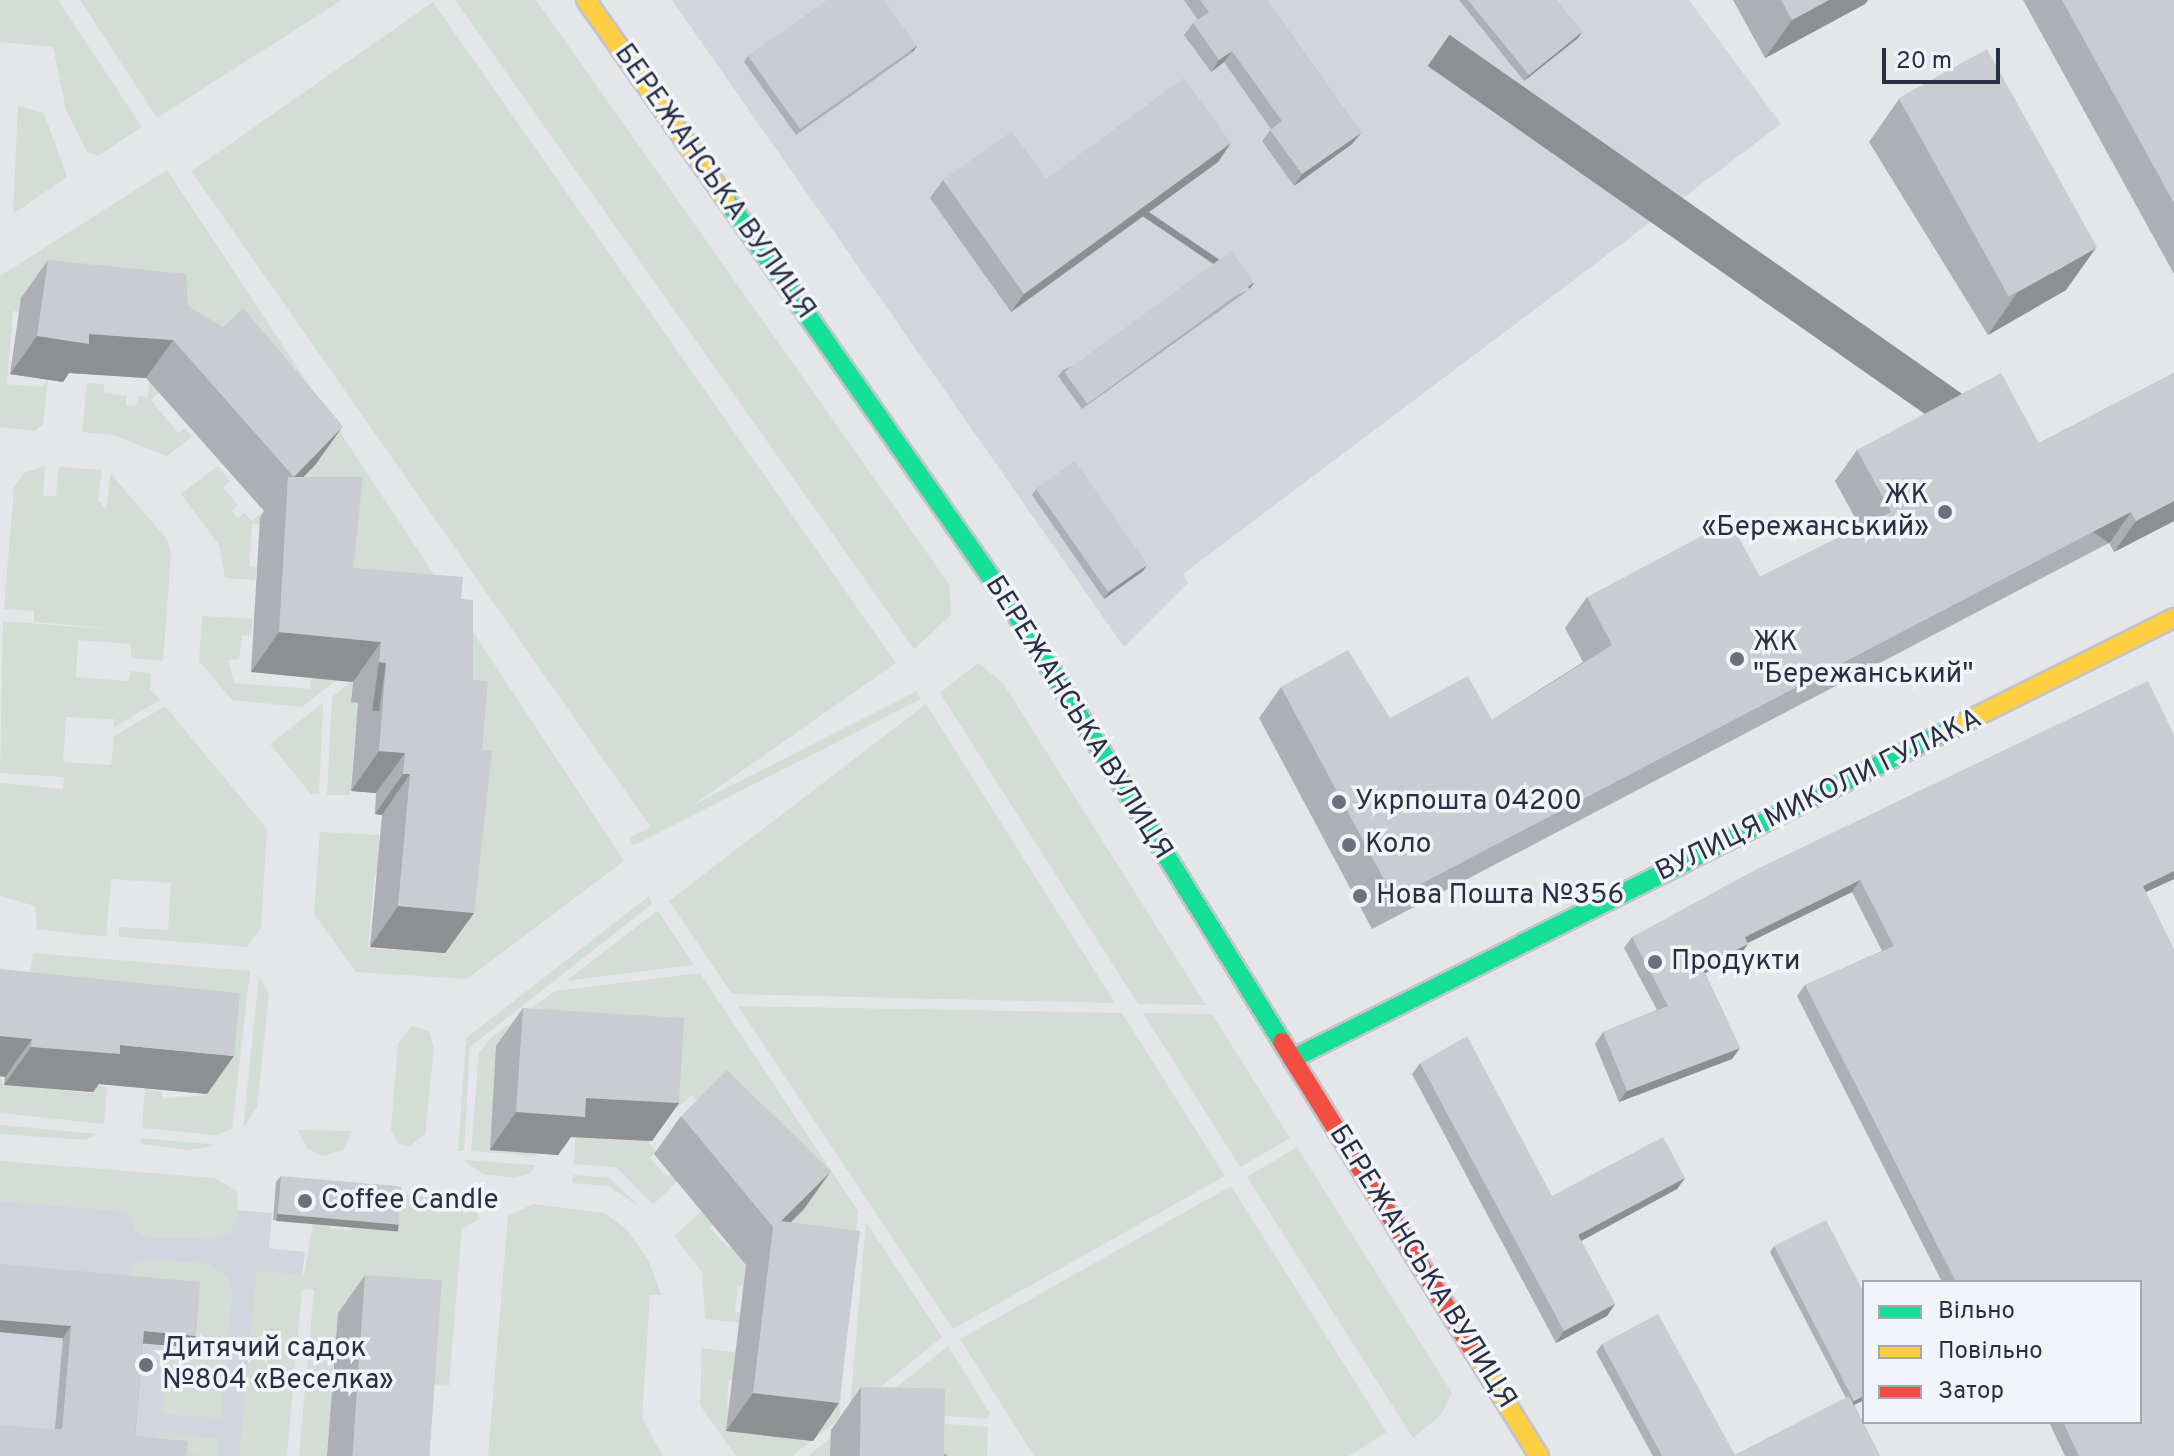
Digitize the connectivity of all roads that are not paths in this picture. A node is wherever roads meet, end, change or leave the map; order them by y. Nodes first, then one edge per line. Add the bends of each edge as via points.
1 (586, 0) edge
2 (2174, 618) edge
3 (1292, 1059) junction
4 (1539, 1456) edge

1 - 3 street, БЕРЕЖАНСЬКА ВУЛИЦЯ via 1008,601
2 - 3 street, ВУЛИЦЯ МИКОЛИ ГУЛАКА
3 - 4 street, БЕРЕЖАНСЬКА ВУЛИЦЯ

